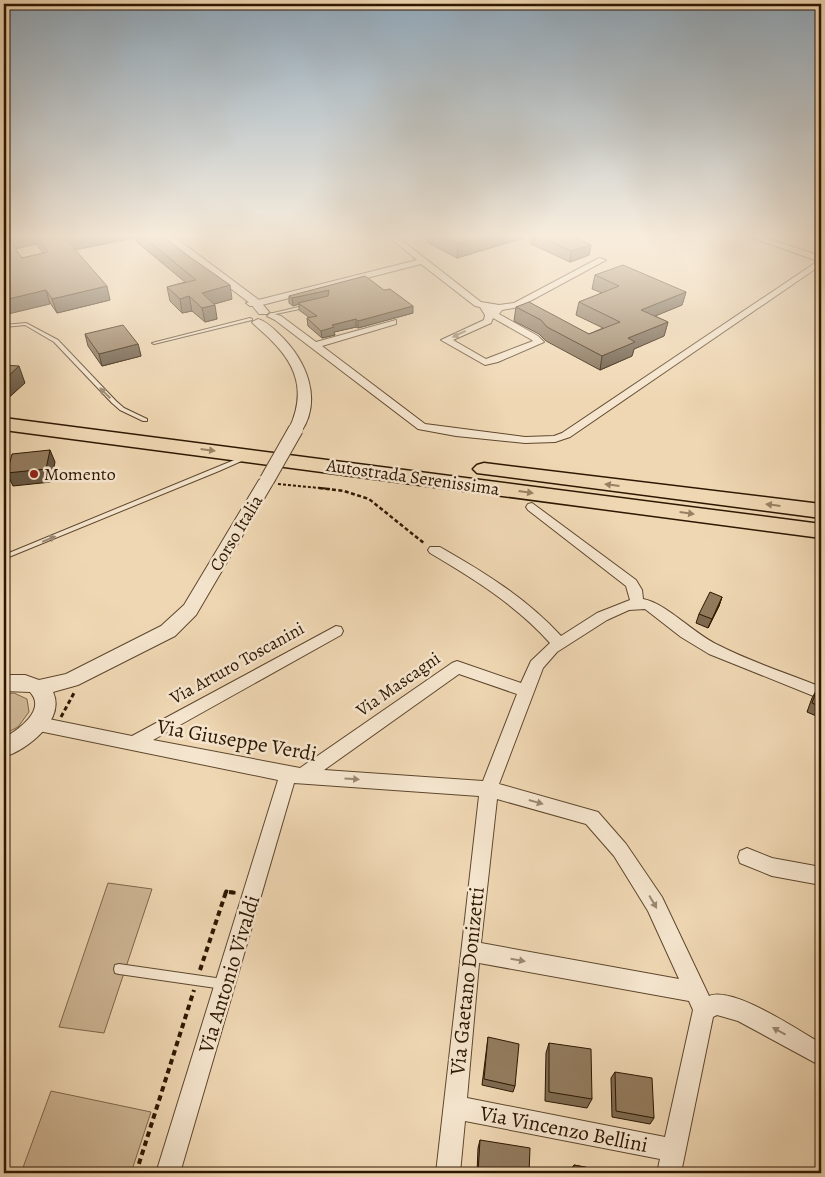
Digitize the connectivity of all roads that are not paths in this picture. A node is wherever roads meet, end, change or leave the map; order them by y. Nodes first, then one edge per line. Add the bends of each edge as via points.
1 (236, 290) edge
2 (334, 290) edge
3 (460, 290) edge
4 (545, 290) edge
5 (777, 290) edge
6 (317, 303) edge
7 (483, 305) junction
8 (499, 308) junction
9 (261, 315) junction
10 (393, 322) dead end
11 (4, 326) edge
12 (154, 343) dead end
13 (313, 346) junction
14 (4, 410) edge
15 (145, 420) dead end
16 (4, 424) edge
17 (248, 455) junction
18 (532, 508) dead end
19 (821, 511) edge
20 (821, 531) edge
21 (435, 550) road end
22 (4, 557) edge
23 (637, 602) junction
24 (336, 631) dead end
25 (560, 644) junction
26 (4, 682) edge
27 (526, 691) junction
28 (821, 693) edge
29 (42, 695) junction
30 (46, 725) junction
31 (132, 744) junction
32 (4, 748) edge
33 (296, 776) junction
34 (489, 789) junction
35 (747, 857) dead end
36 (821, 876) edge
37 (470, 951) junction
38 (119, 969) dead end
39 (226, 984) junction
40 (699, 1001) junction
41 (821, 1055) edge
42 (454, 1107) junction
43 (674, 1150) junction
44 (168, 1173) edge
45 (448, 1173) edge
46 (668, 1173) edge

1 - 9 street, Corso Italia
2 - 9 street
3 - 7 street
4 - 8 street via 516,305
5 - 13 street via 566,435 555,439 525,440 422,427
6 - 9 lane
7 - 8 street
7 -> 8 street via 489,315 488,321 446,340 485,362 538,342 494,315
9 - 12 lane
9 - 13 street via 278,318
9 - 29 street, Corso Italia, bridge via 298,366 305,386 305,409 271,482 190,610 168,630 144,645 73,685
10 - 13 street
15 -> 11 lane via 114,402 56,341 26,324
19 -> 14 highway, Autostrada Serenissima
16 -> 17 highway, Autostrada Serenissima
17 -> 20 highway, Autostrada Serenissima
22 -> 17 lane
18 - 23 street via 631,583
21 - 25 street via 530,611
23 - 25 street, Via Gaetano Donizetti via 619,607
23 - 28 street via 657,610 714,650
24 - 31 street, Via Arturo Toscanini
25 - 27 street, Via Gaetano Donizetti via 536,664
26 - 29 street via 29,683
27 - 33 street, Via Mascagni via 457,667
27 - 34 street, Via Gaetano Donizetti
29 - 30 street
30 - 31 street, Via Giuseppe Verdi
30 - 32 street
31 - 33 street, Via Giuseppe Verdi
33 -> 34 street, Via Giuseppe Verdi
33 - 39 street, Via Antonio Vivaldi via 253,895
34 - 37 street, Via Gaetano Donizetti
34 -> 40 street, Via Giuseppe Verdi via 592,818 620,850 655,904
35 - 36 street via 772,867
37 -> 40 street
37 - 42 street, Via Gaetano Donizetti
38 - 39 lane
39 - 44 street, Via Antonio Vivaldi
41 -> 40 street via 742,1011
40 - 43 street
42 - 43 street, Via Vincenzo Bellini
42 - 45 street, Via Gaetano Donizetti
43 - 46 street

